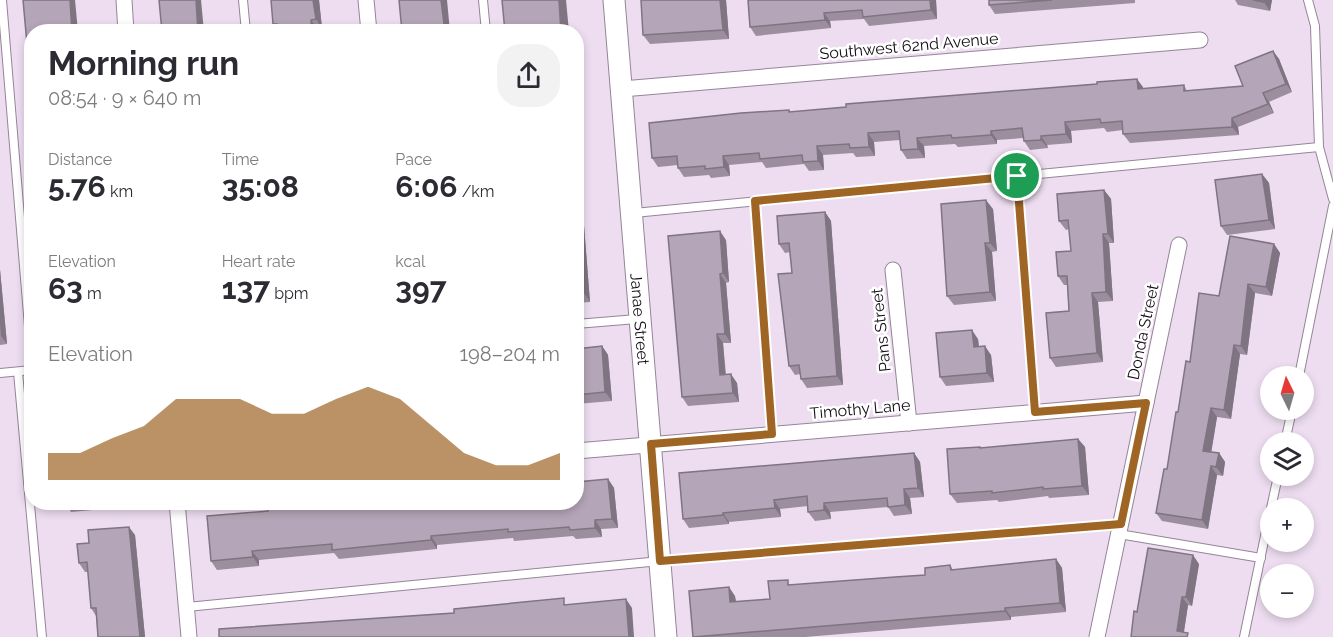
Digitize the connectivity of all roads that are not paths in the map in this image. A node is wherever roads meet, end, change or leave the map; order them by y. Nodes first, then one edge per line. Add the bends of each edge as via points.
1 (2, 0) edge
2 (124, 0) edge
3 (243, 0) edge
4 (366, 0) edge
5 (483, 0) edge
6 (614, 0) edge
7 (1308, 0) edge
8 (126, 24) edge
9 (245, 24) edge
10 (368, 24) edge
11 (485, 24) edge
12 (1200, 40) dead end
13 (622, 89) junction
14 (1319, 147) junction
15 (1017, 176) junction
16 (1333, 199) edge
17 (755, 201) junction
18 (1333, 206) edge
19 (632, 213) junction
20 (1179, 245) dead end
21 (24, 266) edge
22 (893, 270) dead end
23 (641, 319) junction
24 (584, 323) edge
25 (1301, 366) edge
26 (24, 371) edge
27 (18, 372) junction
28 (0, 373) edge
29 (1146, 403) junction
30 (1035, 412) junction
31 (909, 423) junction
32 (772, 434) junction
33 (24, 438) edge
34 (651, 444) junction
35 (584, 450) edge
36 (30, 510) edge
37 (178, 510) edge
38 (1120, 529) junction
39 (1262, 552) edge
40 (1261, 558) junction
41 (660, 561) junction
42 (187, 607) junction
43 (42, 637) edge
44 (189, 637) edge
45 (666, 637) edge
46 (1097, 637) edge
47 (1244, 637) edge

1 - 21 lane
2 - 8 street
3 - 9 lane
4 - 10 street
5 - 11 lane
6 - 13 street, Janae Street
7 - 14 lane via 1315,26
12 - 13 street, Southwest 62nd Avenue
13 - 19 street, Janae Street
14 - 15 lane
14 - 16 lane
15 - 17 lane
15 - 30 lane
17 - 19 lane
17 - 32 lane
18 - 25 lane
19 - 23 street, Janae Street
20 - 29 street, Donda Street
22 - 31 street, Pans Street
23 - 24 lane
23 - 34 street, Janae Street
26 - 27 lane
27 - 28 lane
27 - 33 lane
29 - 30 street, Timothy Lane
29 - 38 street, Donda Street
30 - 31 street, Timothy Lane
31 - 32 street, Timothy Lane
32 - 34 street, Timothy Lane
34 - 35 street, Timothy Lane
34 - 41 street, Janae Street
36 - 43 lane
37 - 42 street
38 - 40 lane
38 - 41 lane
38 - 46 street, Donda Street
39 - 40 lane
40 - 47 lane
41 - 42 lane
41 - 45 street, Janae Street
42 - 44 street

